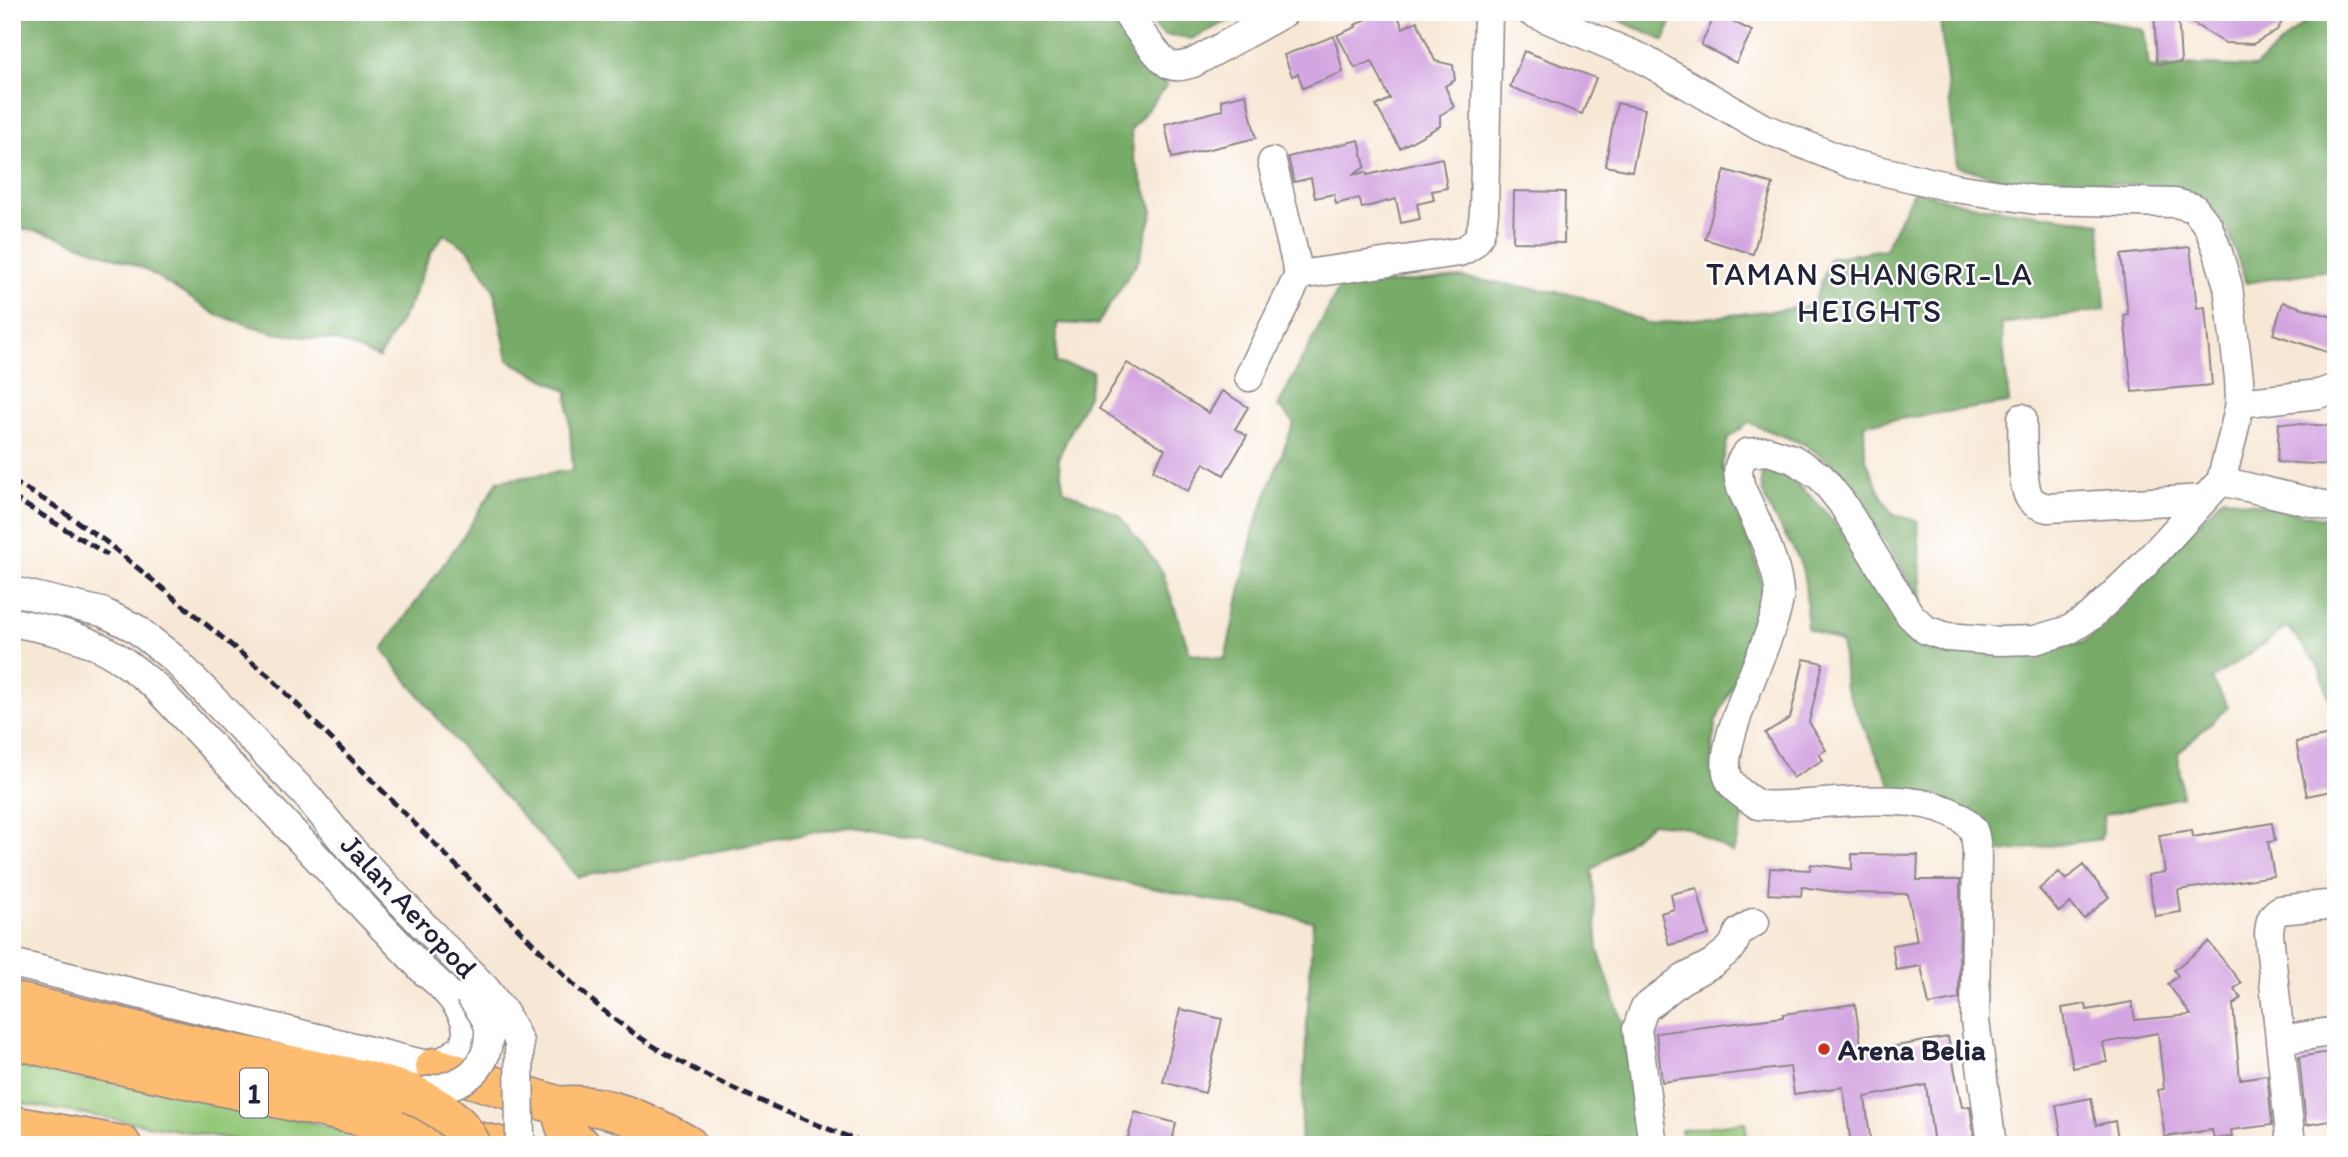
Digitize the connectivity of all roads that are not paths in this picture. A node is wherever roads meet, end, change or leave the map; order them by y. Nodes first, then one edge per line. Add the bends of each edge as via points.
1 (1125, 12) edge
2 (1285, 12) edge
3 (1488, 12) edge
4 (1531, 12) edge
5 (1272, 162) dead end
6 (1299, 275) junction
7 (1249, 377) dead end
8 (2336, 388) edge
9 (2239, 403) junction
10 (2022, 418) dead end
11 (2212, 490) junction
12 (2336, 508) edge
13 (12, 591) edge
14 (12, 622) edge
15 (2336, 904) edge
16 (1755, 922) dead end
17 (423, 925) junction
18 (12, 963) edge
19 (12, 1001) edge
20 (2336, 1031) edge
21 (12, 1039) edge
22 (2281, 1040) junction
23 (424, 1080) junction
24 (560, 1106) junction
25 (12, 1125) edge
26 (122, 1145) edge
27 (472, 1145) edge
28 (496, 1145) edge
29 (520, 1145) edge
30 (581, 1145) edge
31 (688, 1145) edge
32 (1653, 1145) edge
33 (1992, 1145) edge
34 (2291, 1145) edge

1 - 2 street via 1161,57 1170,65 1181,66
3 - 6 street via 1484,212 1479,239 1459,252
4 - 9 street via 1641,58 1760,127 1852,164 1955,188 2036,200 2175,203 2194,208 2208,226 2228,286
5 - 6 street
6 - 7 street
8 - 9 street
9 - 11 street
10 - 11 street via 2026,486 2038,505 2048,508
11 - 12 street
11 - 33 street via 2091,616 2069,630 2035,640 1999,641 1947,637 1926,630 1910,615 1842,503 1821,477 1793,459 1768,451 1747,453 1739,462 1741,488 1779,580 1779,599 1727,744 1728,779 1758,805 1912,801 1940,806 1975,832 1976,1021
13 - 17 street via 102,612 135,628 173,658 308,797
14 - 23 street, Jalan Aeropod via 99,647 155,686 444,988 467,1028 464,1046
15 - 22 street via 2273,914 2269,934
16 - 32 street via 1739,932 1731,947 1713,963 1681,980 1644,1009 1637,1029
17 - 23 street, bridge via 488,1024 489,1037 487,1051 469,1078 448,1088
17 - 29 street, bridge via 485,988 505,1013 519,1042
18 - 23 street
19 - 23 highway via 365,1080
20 - 22 street
21 - 28 highway, 1
22 - 34 street
23 - 24 highway
23 - 27 highway, bridge via 438,1108 458,1122
24 - 30 highway via 566,1131
24 - 31 highway via 578,1103 599,1108 655,1127
25 - 26 highway

